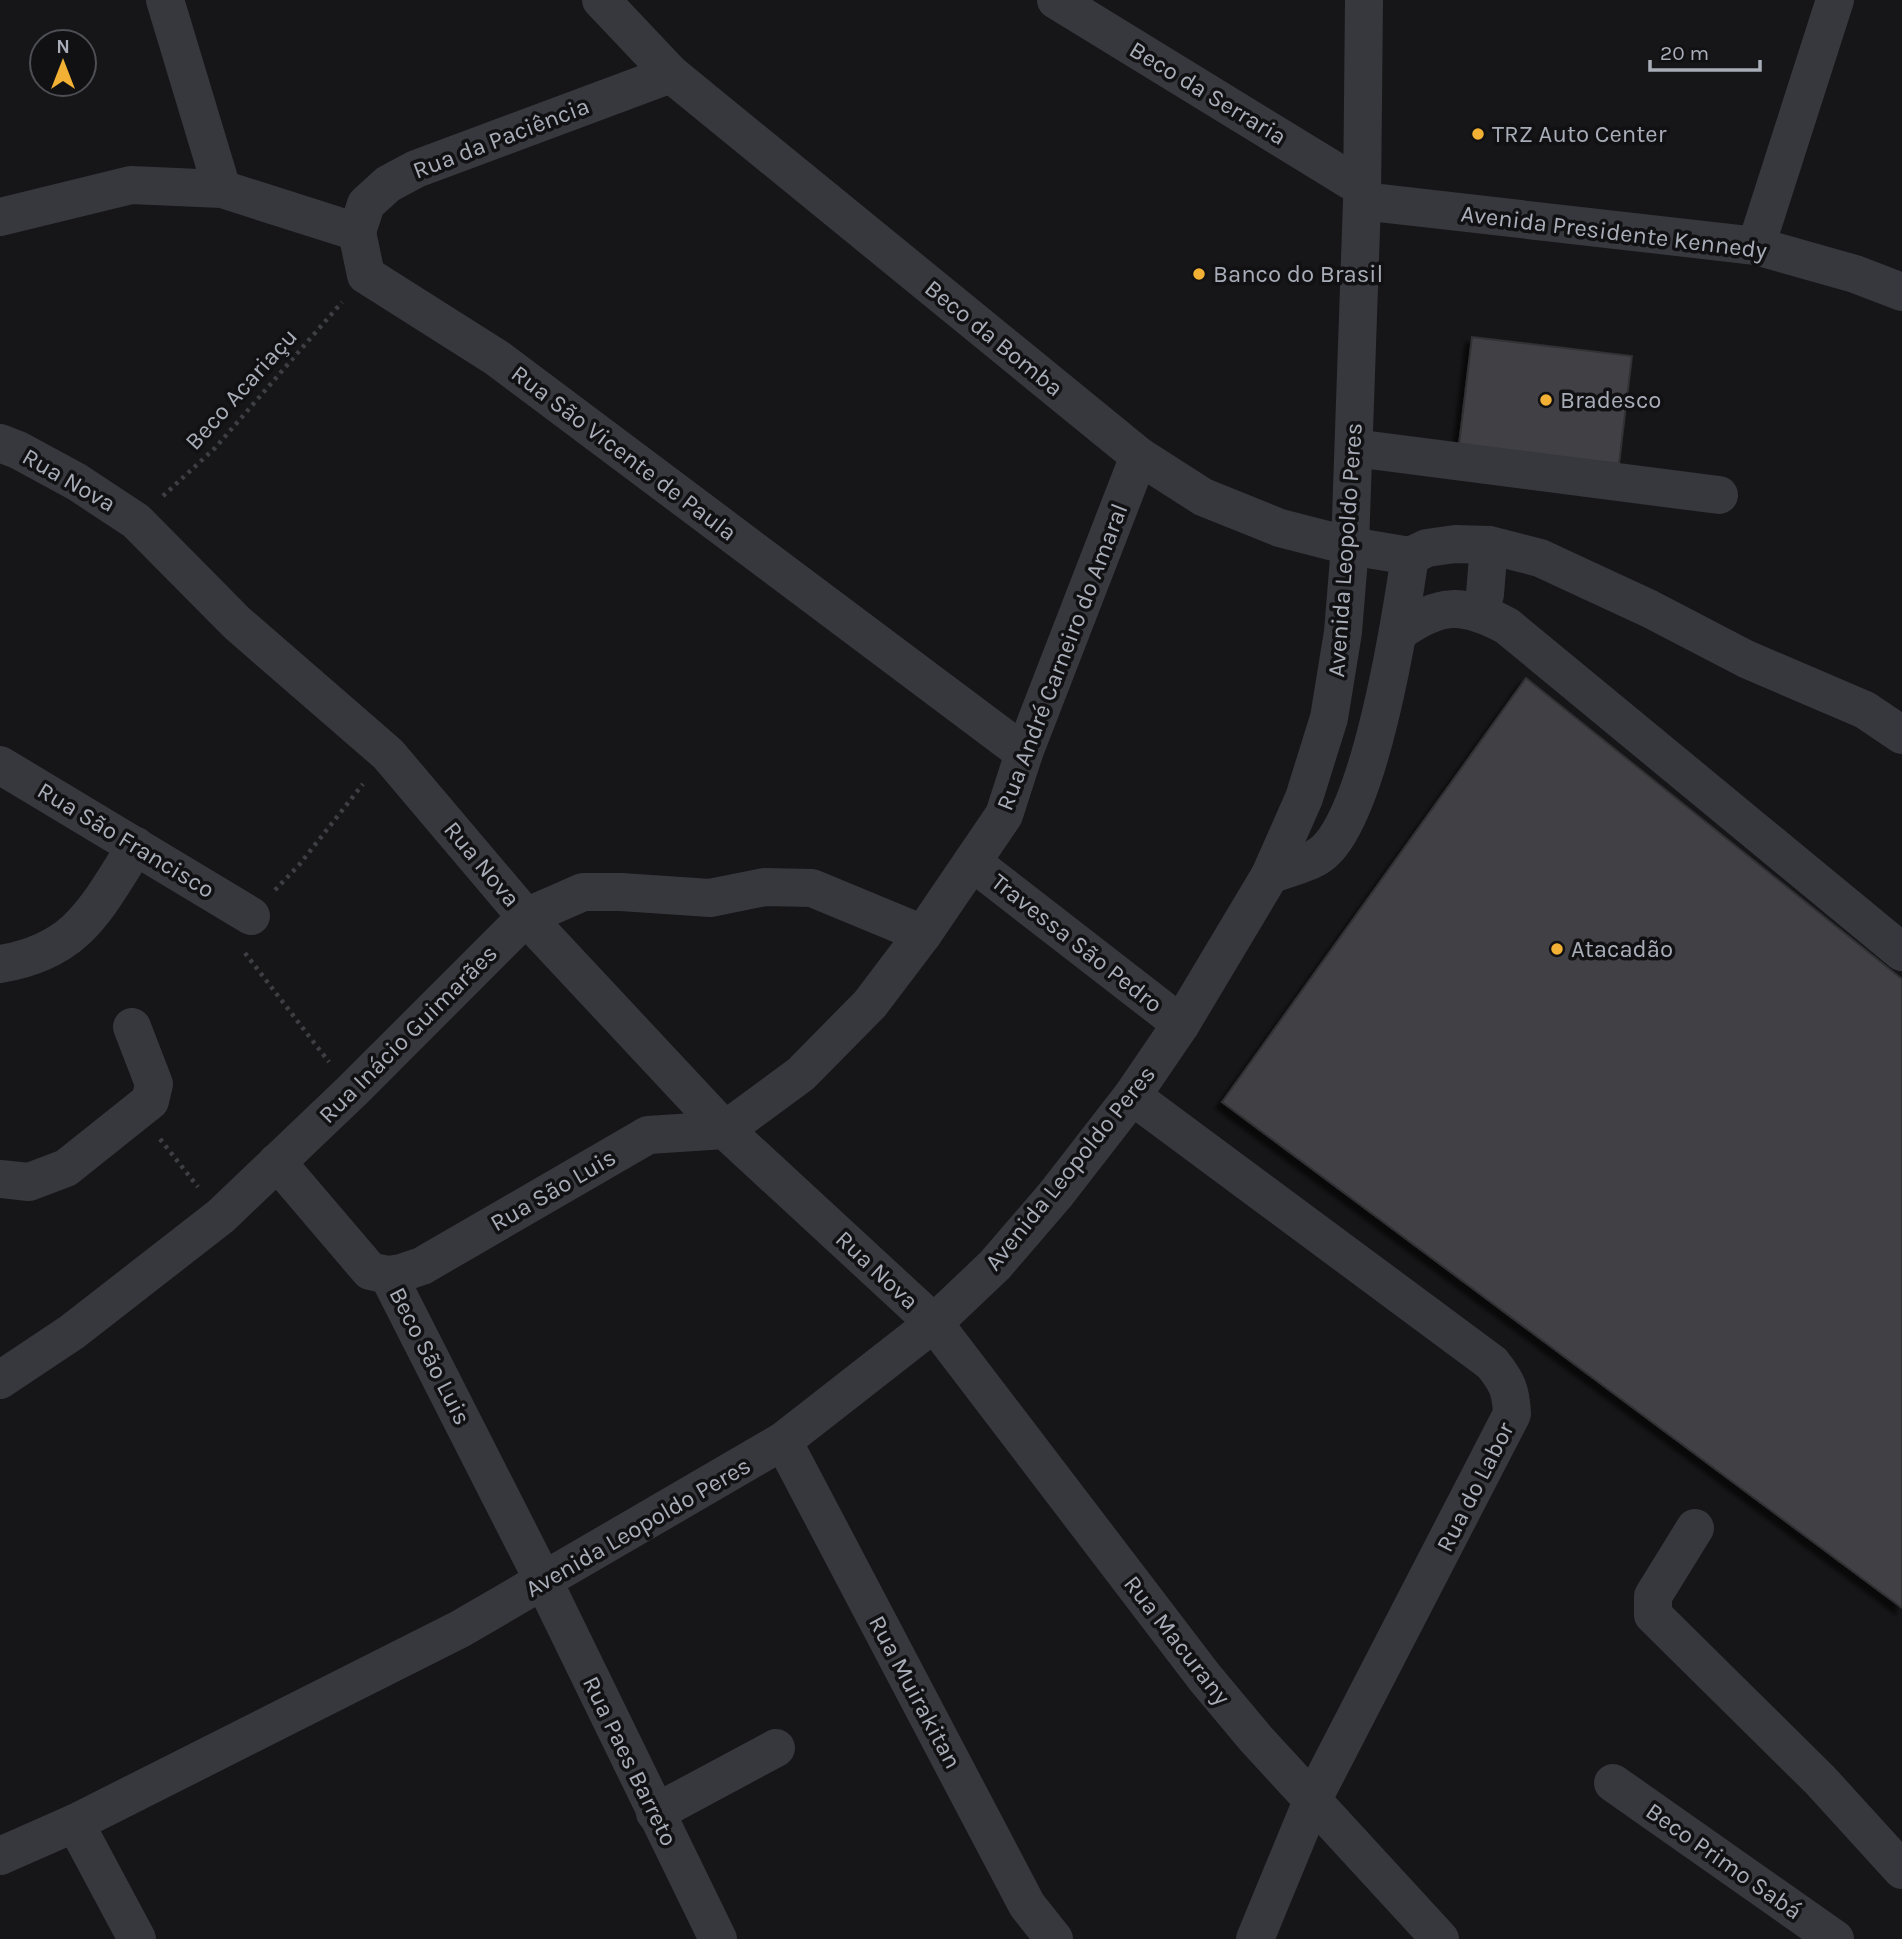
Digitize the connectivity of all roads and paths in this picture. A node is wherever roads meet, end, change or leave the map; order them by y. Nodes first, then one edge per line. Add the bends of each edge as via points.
1 (165, 0) edge
2 (601, 0) edge
3 (1056, 0) edge
4 (1364, 0) edge
5 (1835, 0) edge
6 (671, 74) junction
7 (222, 189) junction
8 (1362, 194) junction
9 (0, 217) edge
10 (357, 232) junction
11 (1756, 246) junction
12 (366, 275) junction
13 (1902, 292) edge
14 (0, 443) edge
15 (1354, 448) junction
16 (1139, 456) junction
17 (1718, 495) dead end
18 (136, 521) junction
19 (1489, 545) junction
20 (1350, 546) junction
21 (1410, 556) junction
22 (1479, 612) junction
23 (1399, 632) junction
24 (1902, 735) edge
25 (1024, 753) junction
26 (388, 754) junction
27 (0, 765) edge
28 (136, 846) junction
29 (972, 862) junction
30 (1270, 875) junction
31 (251, 916) junction
32 (526, 917) junction
33 (923, 934) junction
34 (1902, 953) edge
35 (0, 964) edge
36 (1181, 1024) junction
37 (132, 1027) dead end
38 (352, 1091) junction
39 (1132, 1096) junction
40 (725, 1130) junction
41 (277, 1162) junction
42 (0, 1179) edge
43 (388, 1275) junction
44 (934, 1323) junction
45 (0, 1380) edge
46 (783, 1441) junction
47 (1695, 1528) dead end
48 (544, 1582) junction
49 (776, 1748) dead end
50 (1613, 1783) dead end
51 (1312, 1801) junction
52 (655, 1813) junction
53 (75, 1823) junction
54 (0, 1856) edge
55 (1902, 1870) edge
56 (136, 1939) edge
57 (718, 1939) edge
58 (1054, 1939) edge
59 (1255, 1939) edge
60 (1440, 1939) edge
61 (1835, 1939) edge

1 - 7 street
2 - 6 street, Beco da Bomba
3 - 8 street, Beco da Serraria
4 - 8 street, Avenida Leopoldo Peres
5 - 11 street
6 - 10 street, Rua da Paciência via 416,169 388,184 366,204
6 - 16 street, Beco da Bomba
7 - 9 street via 131,185
7 - 10 street
8 - 11 street, Avenida Presidente Kennedy
8 - 15 street, Avenida Leopoldo Peres
10 - 12 street
11 - 13 street, Avenida Presidente Kennedy
12 - 18 path, Beco Acariaçu via 215,448
12 - 25 street, Rua São Vicente de Paula via 497,358
14 - 18 street, Rua Nova via 77,482
15 - 17 street
15 - 20 street, Avenida Leopoldo Peres
16 - 20 street, Beco da Bomba via 1203,497 1280,528
16 - 25 street, Rua André Carneiro do Amaral
18 - 26 street, Rua Nova via 237,623
19 - 21 street via 1455,544
19 - 22 street
19 - 24 street via 1568,570 1746,659 1865,710
20 - 21 street, Beco da Bomba
20 - 30 street, Avenida Leopoldo Peres via 1329,718 1304,798
21 - 23 street
22 - 23 street via 1436,611
22 - 34 street via 1520,636
23 - 30 street via 1364,780 1339,833 1321,855
25 - 29 street, Rua André Carneiro do Amaral via 1004,815
26 - 31 path via 299,865
26 - 32 street, Rua Nova
27 - 28 street, Rua São Francisco
28 - 31 street, Rua São Francisco
28 - 35 street via 73,934 48,951
29 - 33 street, Rua André Carneiro do Amaral
29 - 36 street, Travessa São Pedro
30 - 36 street, Avenida Leopoldo Peres
31 - 38 path via 241,935 245,956
32 - 33 street, Rua Inácio Guimarães via 583,892 710,898 765,887 812,888
32 - 38 street, Rua Inácio Guimarães
32 - 40 street, Rua Nova
33 - 40 street, Rua André Carneiro do Amaral via 870,1004 800,1074
36 - 39 street, Avenida Leopoldo Peres
37 - 42 street via 154,1084 150,1101 66,1168 29,1182
38 - 41 street, Rua Inácio Guimarães
39 - 44 street, Avenida Leopoldo Peres via 995,1265
39 - 51 street, Rua do Labor via 1492,1363 1507,1382 1512,1414
40 - 43 street, Rua São Luis via 648,1135 422,1266
40 - 44 street, Rua Nova
41 - 43 street, Beco São Luis via 370,1271
41 - 45 street, Rua Inácio Guimarães via 200,1235
43 - 48 street, Beco São Luis
44 - 46 street, Avenida Leopoldo Peres
44 - 51 street, Rua Macurany via 1205,1678
46 - 48 street, Avenida Leopoldo Peres
46 - 58 street, Rua Muirakitan via 1027,1905
47 - 55 street via 1653,1596 1653,1615 1820,1780
48 - 52 street, Rua Paes Barreto
48 - 53 street, Avenida Leopoldo Peres
49 - 52 street
50 - 61 street, Beco Primo Sabá
51 - 59 street, Rua do Labor
51 - 60 street, Rua Macurany
52 - 57 street, Rua Paes Barreto
53 - 54 street, Avenida Leopoldo Peres
53 - 56 street

